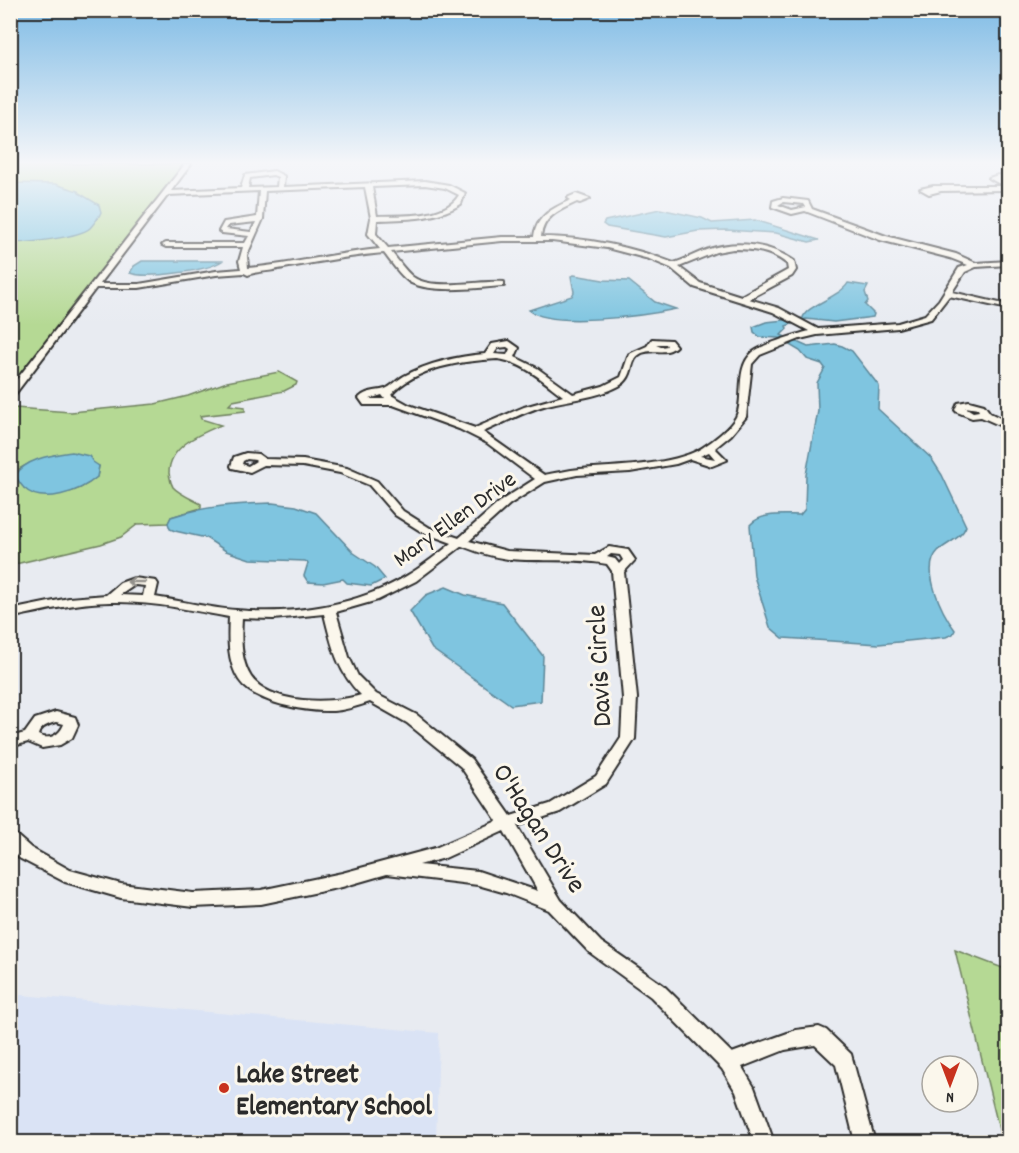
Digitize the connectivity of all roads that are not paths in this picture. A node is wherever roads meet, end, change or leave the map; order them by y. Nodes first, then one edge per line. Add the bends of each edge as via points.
1 (148, 218) edge
2 (374, 218) edge
3 (545, 218) edge
4 (829, 218) edge
5 (260, 219) joint
6 (254, 234) junction
7 (537, 238) junction
8 (166, 245) dead end
9 (248, 245) junction
10 (387, 252) junction
11 (1008, 264) edge
12 (975, 265) junction
13 (674, 266) junction
14 (246, 271) junction
15 (501, 284) dead end
16 (96, 285) junction
17 (947, 293) junction
18 (744, 298) junction
19 (1008, 307) edge
20 (817, 332) junction
21 (653, 347) dead end
22 (489, 355) junction
23 (510, 358) junction
24 (10, 395) edge
25 (572, 398) junction
26 (983, 414) dead end
27 (1008, 426) edge
28 (475, 432) junction
29 (709, 447) junction
30 (690, 456) junction
31 (262, 462) dead end
32 (542, 479) junction
33 (461, 542) junction
34 (110, 598) junction
35 (148, 600) junction
36 (329, 610) junction
37 (10, 614) edge
38 (236, 614) junction
39 (371, 698) junction
40 (31, 736) dead end
41 (10, 742) edge
42 (507, 823) junction
43 (10, 839) edge
44 (385, 868) junction
45 (555, 905) junction
46 (729, 1064) junction
47 (764, 1143) edge
48 (865, 1143) edge

1 - 16 street
2 - 10 street via 372,234
3 - 7 street via 537,230
4 - 12 street
5 - 6 street
5 - 6 street via 231,220 222,231
6 - 9 street
7 - 10 street
7 - 13 street via 592,243
8 - 9 street
9 - 14 street via 242,259
10 - 14 street via 348,254
10 - 15 street via 409,278 426,285
11 - 12 street
12 - 17 street, Mary Ellen Drive via 958,273
13 - 18 street via 698,285
13 - 18 street via 710,251 735,247 764,250 791,263 789,274
14 - 16 street via 147,284
16 - 24 street
17 - 19 street
17 - 20 street, Mary Ellen Drive via 933,313 915,321
18 - 20 street via 790,316
20 - 29 street, Mary Ellen Drive via 757,353 748,364 741,417
21 - 25 street via 635,352 629,358 625,378 614,386
22 - 23 street
22 - 23 street via 495,346 509,344 515,348
22 - 28 street via 410,377 390,396
23 - 25 street
25 - 28 street via 545,403
26 - 27 street
28 - 32 street
29 - 30 street, Mary Ellen Drive
29 - 30 street via 722,460 712,463
30 - 32 street, Mary Ellen Drive via 641,467
31 - 33 street via 303,463 343,470 373,483 399,513 426,530
32 - 33 street, Mary Ellen Drive via 506,502
33 - 36 street, Mary Ellen Drive via 412,579 374,597
33 - 42 street, Davis Circle via 507,555 609,564 630,698 628,739 601,780 555,808
34 - 35 street, Mary Ellen Drive
35 -> 34 street via 152,584 142,580 126,581
34 - 37 street, Mary Ellen Drive
35 - 38 street, Mary Ellen Drive
36 - 38 street, Mary Ellen Drive
36 - 39 street, O'Hagan Drive via 342,657 353,679
38 - 39 street via 236,656 246,681 268,695 300,704 335,706
39 - 42 street, O'Hagan Drive via 412,719 466,763
40 - 41 street
42 - 44 street, Davis Circle via 439,853
42 - 45 street, O'Hagan Drive
43 - 44 street, Davis Circle via 65,874 121,891 193,900 261,897
44 - 45 street, Davis Circle via 478,878
45 - 46 street, O'Hagan Drive via 596,947 657,991
46 - 47 street, O'Hagan Drive via 744,1086
46 - 48 street via 783,1042 819,1036 844,1060

